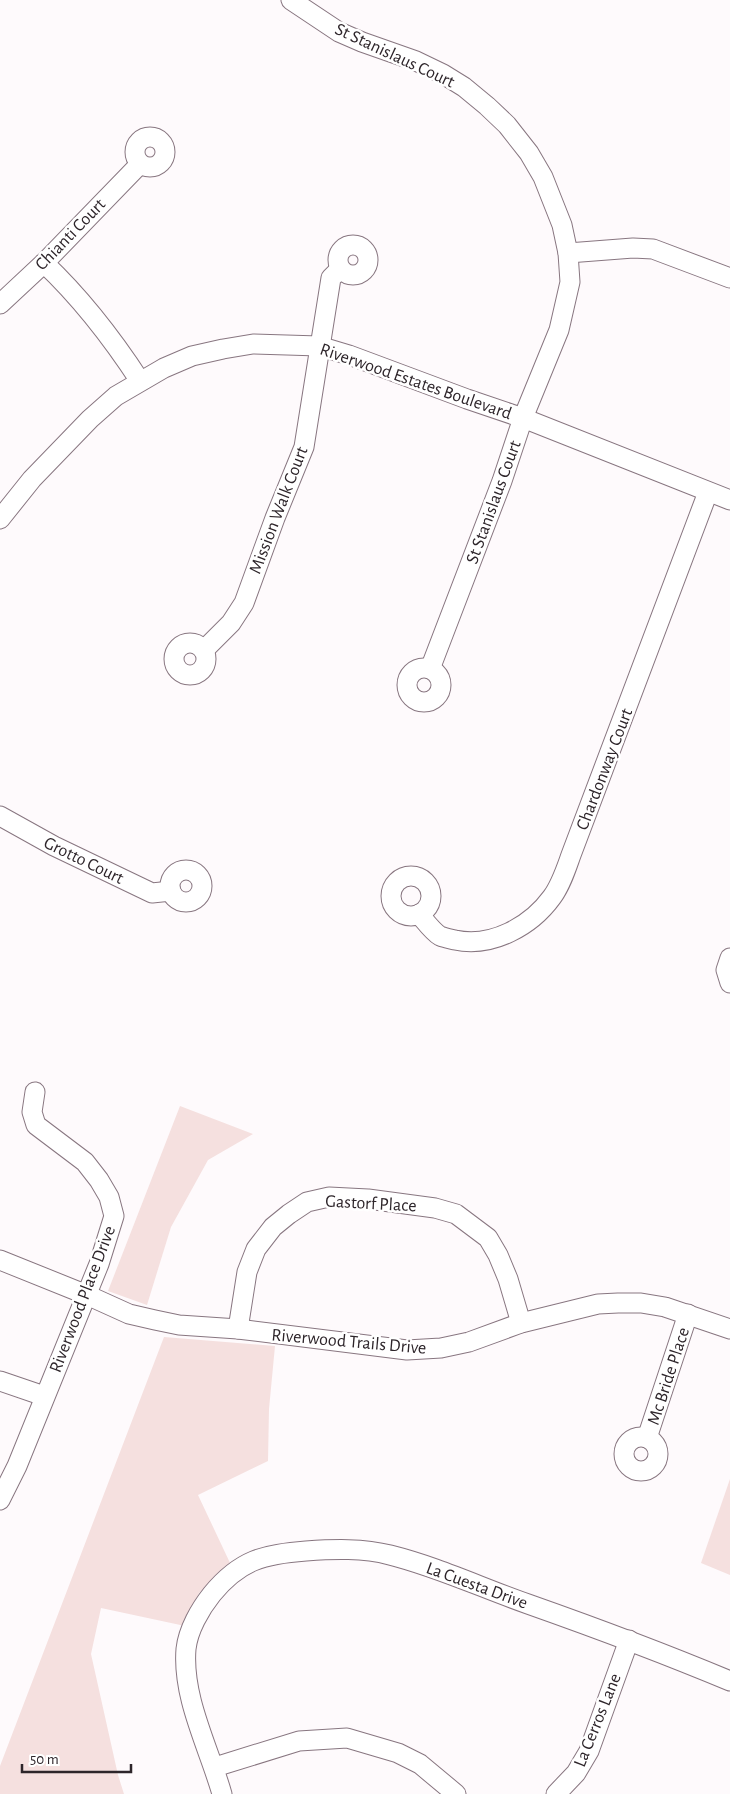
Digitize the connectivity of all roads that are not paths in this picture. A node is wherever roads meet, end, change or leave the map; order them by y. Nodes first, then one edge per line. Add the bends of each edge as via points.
1 (291, 0) edge
2 (140, 164) dead end
3 (568, 253) junction
4 (44, 263) junction
5 (340, 269) dead end
6 (730, 278) edge
7 (0, 304) edge
8 (319, 346) junction
9 (140, 381) junction
10 (524, 418) junction
11 (708, 492) junction
12 (730, 500) edge
13 (0, 519) edge
14 (204, 650) dead end
15 (430, 669) dead end
16 (0, 816) edge
17 (170, 891) dead end
18 (419, 914) dead end
19 (730, 958) edge
20 (730, 983) edge
21 (35, 1092) dead end
22 (0, 1260) edge
23 (87, 1294) junction
24 (688, 1314) junction
25 (520, 1323) junction
26 (238, 1329) junction
27 (730, 1329) edge
28 (0, 1380) edge
29 (44, 1396) junction
30 (647, 1438) dead end
31 (0, 1500) edge
32 (629, 1640) junction
33 (730, 1681) edge
34 (215, 1768) junction
35 (222, 1794) edge
36 (456, 1794) edge
37 (556, 1794) edge

1 - 3 street, St Stanislaus Court via 339,32 443,74 487,106 529,153 543,177 562,225
2 - 4 street, Chianti Court
3 - 6 street via 653,249
3 - 10 street, St Stanislaus Court via 570,282 566,304
4 - 7 street, Chianti Court
4 - 9 street via 116,343
5 - 8 street, Mission Walk Court via 331,278
8 - 9 street, Riverwood Estates Boulevard via 253,344 223,349 192,356
8 - 10 street, Riverwood Estates Boulevard
8 - 14 street, Mission Walk Court via 304,447 244,603 231,623
9 - 13 street, Riverwood Estates Boulevard via 116,396 90,419 32,479
10 - 11 street, Riverwood Estates Boulevard
10 - 15 street, St Stanislaus Court
11 - 12 street, Riverwood Estates Boulevard
11 - 18 street, Chardonway Court via 553,896 542,910 512,931 481,941 460,941 440,936
16 - 17 street, Grotto Court via 152,893
19 - 20 street via 726,970
21 - 23 street, Riverwood Place Drive via 32,1112 36,1126 85,1162 109,1197 114,1216
22 - 23 street, Riverwood Trails Drive
23 - 26 street, Riverwood Trails Drive via 129,1314 179,1325
23 - 29 street, Riverwood Place Drive
24 - 25 street, Riverwood Trails Drive via 665,1307 618,1302
24 - 27 street, Riverwood Trails Drive
24 - 30 street, Mc Bride Place
25 - 26 street, Riverwood Trails Drive via 469,1342 407,1350
25 - 26 street, Gastorf Place via 498,1255 488,1238 456,1214 435,1208 329,1197 307,1202 289,1214 273,1227 256,1249 246,1272
28 - 29 street
29 - 31 street, Riverwood Place Drive
32 - 33 street, La Cuesta Drive
32 - 34 street, La Cuesta Drive via 389,1555 331,1549 253,1560 236,1570 208,1600 194,1624 186,1647 190,1697
32 - 37 street, La Cerros Lane via 589,1751 576,1773
34 - 35 street, La Cuesta Drive
34 - 36 street via 299,1741 347,1738 398,1753 420,1764

